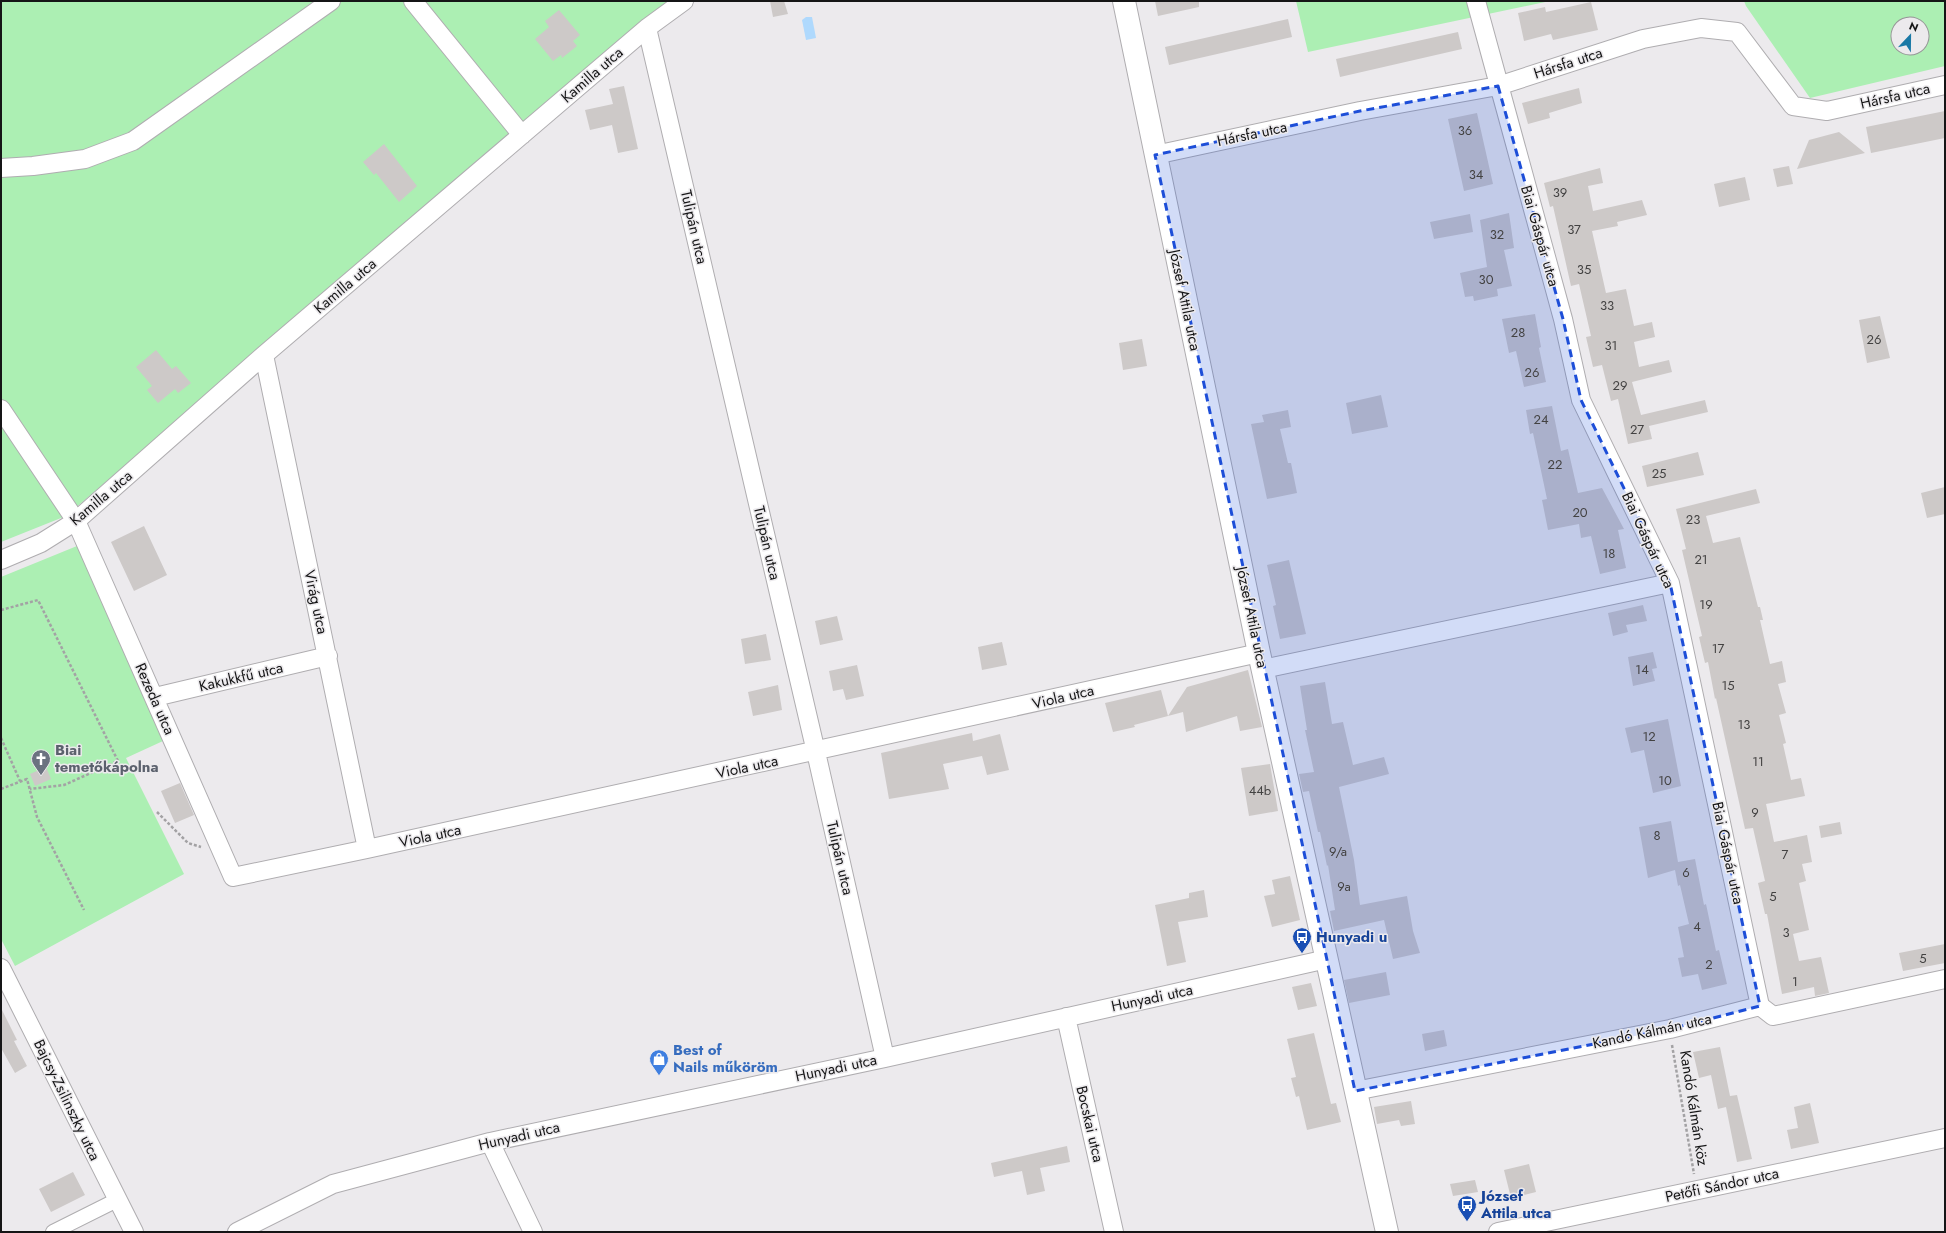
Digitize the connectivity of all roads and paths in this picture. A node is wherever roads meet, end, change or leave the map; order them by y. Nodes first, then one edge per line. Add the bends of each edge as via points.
1 (331, 1) edge
2 (413, 1) edge
3 (684, 1) edge
4 (1124, 1) edge
5 (1476, 1) edge
6 (647, 28) junction
7 (1945, 85) edge
8 (1498, 86) junction
9 (522, 135) junction
10 (1155, 155) junction
11 (1, 168) edge
12 (264, 355) junction
13 (1, 409) edge
14 (76, 521) junction
15 (1, 560) edge
16 (1670, 583) junction
17 (1, 610) edge
18 (328, 656) junction
19 (1261, 661) junction
20 (155, 697) junction
21 (1, 738) edge
22 (816, 752) junction
23 (20, 781) junction
24 (1, 789) edge
25 (30, 789) junction
26 (157, 812) dead end
27 (367, 850) junction
28 (223, 854) junction
29 (233, 877) joint
30 (84, 910) dead end
31 (1327, 959) junction
32 (1, 968) edge
33 (1945, 979) edge
34 (1760, 1006) junction
35 (1066, 1017) junction
36 (1670, 1029) junction
37 (885, 1058) junction
38 (1355, 1091) junction
39 (1945, 1138) edge
40 (490, 1142) junction
41 (1696, 1190) junction
42 (117, 1200) junction
43 (53, 1232) edge
44 (134, 1232) edge
45 (237, 1232) edge
46 (533, 1232) edge
47 (1114, 1232) edge
48 (1387, 1232) edge
49 (1498, 1232) edge

1 - 11 street via 133,141 84,159
2 - 9 street
3 - 6 street, Kamilla utca
4 - 10 street, József Attila utca
5 - 8 street, Biai Gáspár utca
6 - 9 street, Kamilla utca
6 - 22 street, Tulipán utca
7 - 8 street, Hársfa utca via 1827,111 1793,106 1737,32 1701,28 1643,39
8 - 10 street, Hársfa utca via 1360,111
8 - 16 street, Biai Gáspár utca via 1563,319 1581,400
9 - 12 street, Kamilla utca
10 - 19 street, József Attila utca
12 - 14 street, Kamilla utca
12 - 18 street, Virág utca
13 - 14 street, Rezeda utca
14 - 15 street, Kamilla utca via 41,542
14 - 20 street, Rezeda utca
16 - 19 street, Viola utca
16 - 34 street, Biai Gáspár utca
17 - 25 path via 38,600 118,761 64,785
18 - 20 street, Kakukkfű utca
18 - 27 street, Virág utca
19 - 22 street, Viola utca
19 - 31 street, József Attila utca
20 - 28 street, Rezeda utca
21 - 23 path
22 - 27 street, Viola utca
22 - 37 street, Tulipán utca
23 - 24 path
23 - 25 path via 28,779
25 - 30 path via 37,816
26 - 28 path via 188,843
27 - 29 street, Viola utca
28 - 29 street, Rezeda utca
31 - 35 street, Hunyadi utca
31 - 38 street, József Attila utca
32 - 42 street, Bajcsy-Zsilinszky utca
33 - 34 street via 1773,1016
34 - 36 street, Kandó Kálmán utca
35 - 37 street, Hunyadi utca
35 - 47 street, Bocskai utca
36 - 38 street, Kandó Kálmán utca
36 - 41 path, Kandó Kálmán köz
37 - 40 street, Hunyadi utca
38 - 48 street, József Attila utca
39 - 41 street, Petőfi Sándor utca
40 - 45 street, Hunyadi utca via 333,1184
40 - 46 street
41 - 49 street, Petőfi Sándor utca
42 - 43 street
42 - 44 street, Bajcsy-Zsilinszky utca

